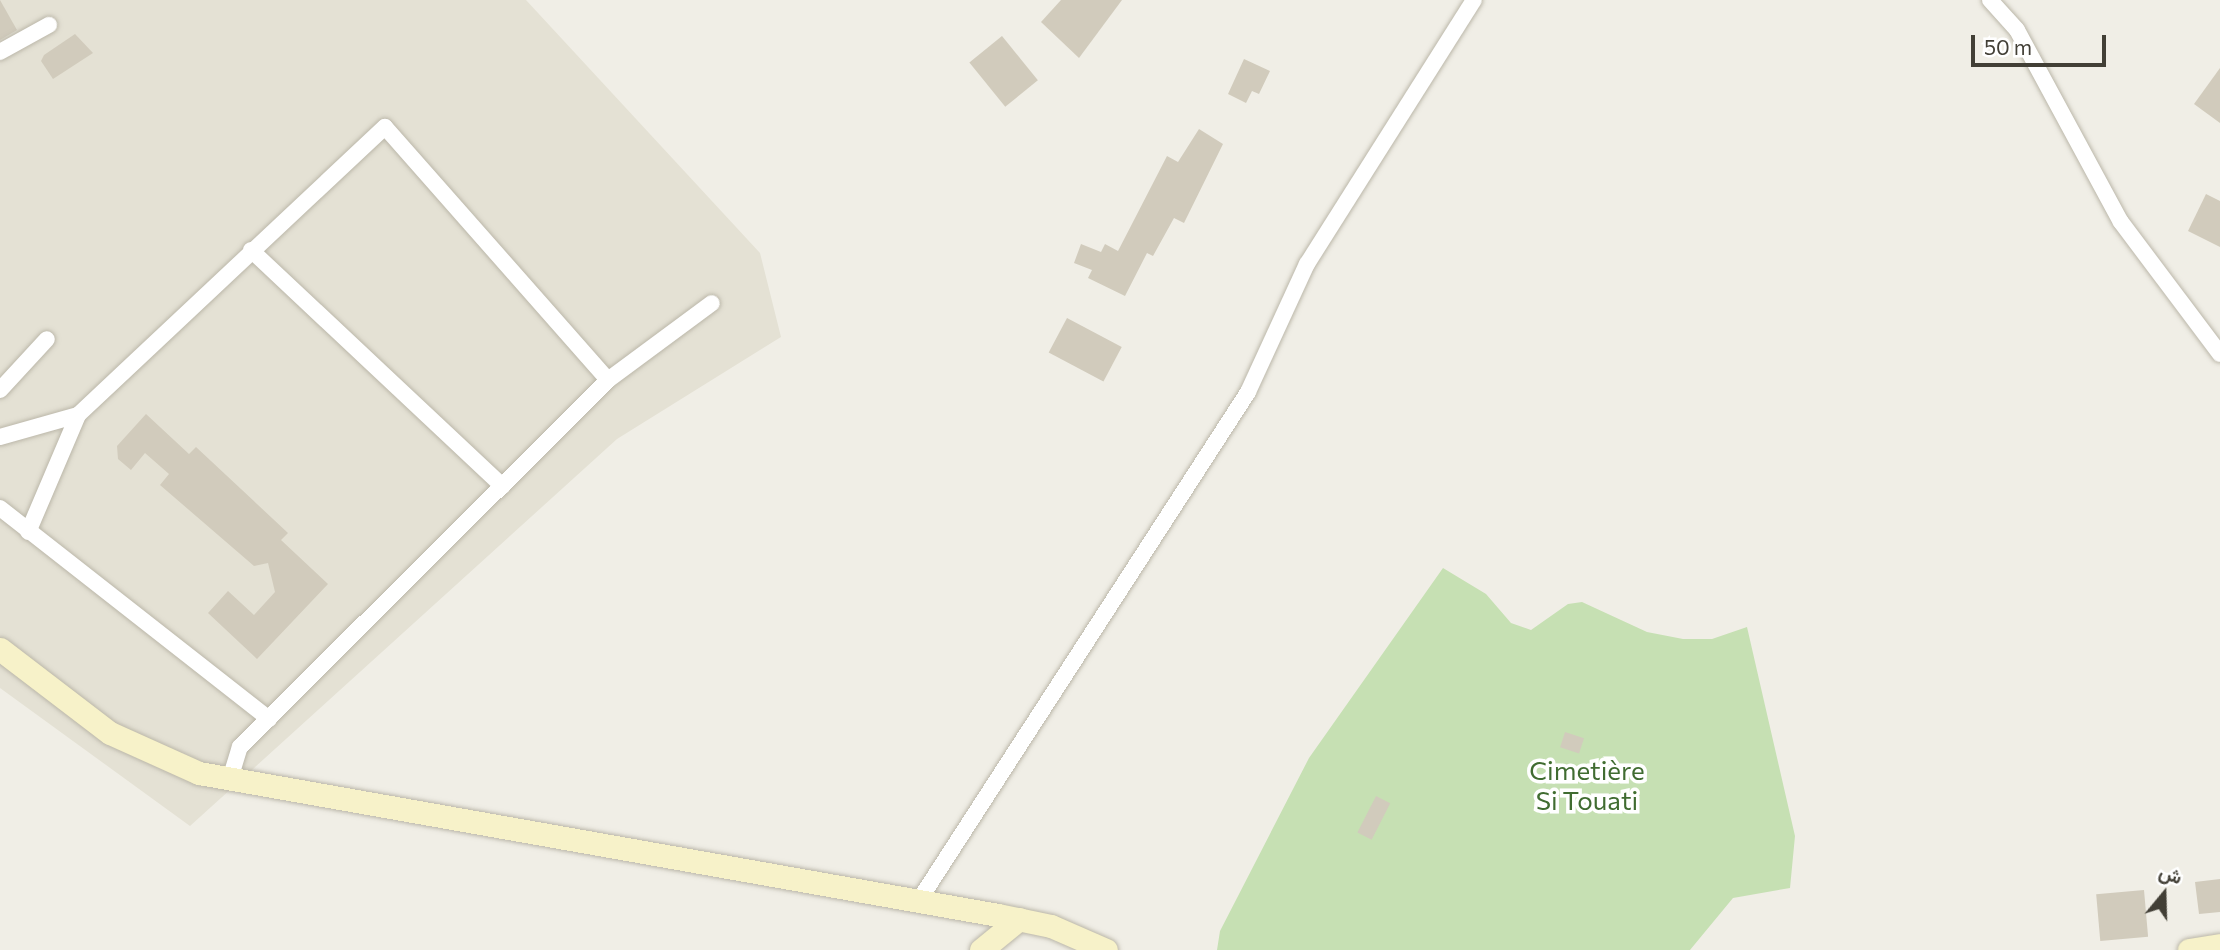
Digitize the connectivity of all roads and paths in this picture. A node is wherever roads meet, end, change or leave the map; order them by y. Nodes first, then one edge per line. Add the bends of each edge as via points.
1 (1474, 0) edge
2 (1990, 0) edge
3 (50, 25) dead end
4 (0, 51) edge
5 (251, 250) junction
6 (712, 303) dead end
7 (47, 340) dead end
8 (2220, 354) edge
9 (608, 380) junction
10 (0, 390) edge
11 (78, 415) junction
12 (0, 438) edge
13 (502, 486) junction
14 (0, 508) edge
15 (28, 532) junction
16 (0, 649) edge
17 (269, 719) junction
18 (230, 779) junction
19 (918, 902) junction
20 (1019, 919) junction
21 (2220, 945) edge
22 (981, 950) edge
23 (1106, 950) edge
24 (2189, 950) edge

1 - 19 street via 1307,264 1248,391
2 - 8 street via 2028,50 2121,222
3 - 4 street
5 - 9 street via 385,127
5 - 11 street
5 - 13 street
6 - 9 street
7 - 10 street
9 - 13 street
11 - 12 street
11 - 15 street
13 - 17 street
14 - 15 street
15 - 17 street
16 - 18 main road via 110,733 199,773
17 - 18 street via 240,747
18 - 19 main road
19 - 20 main road
20 - 22 main road
20 - 23 main road via 1051,926
21 - 24 main road

